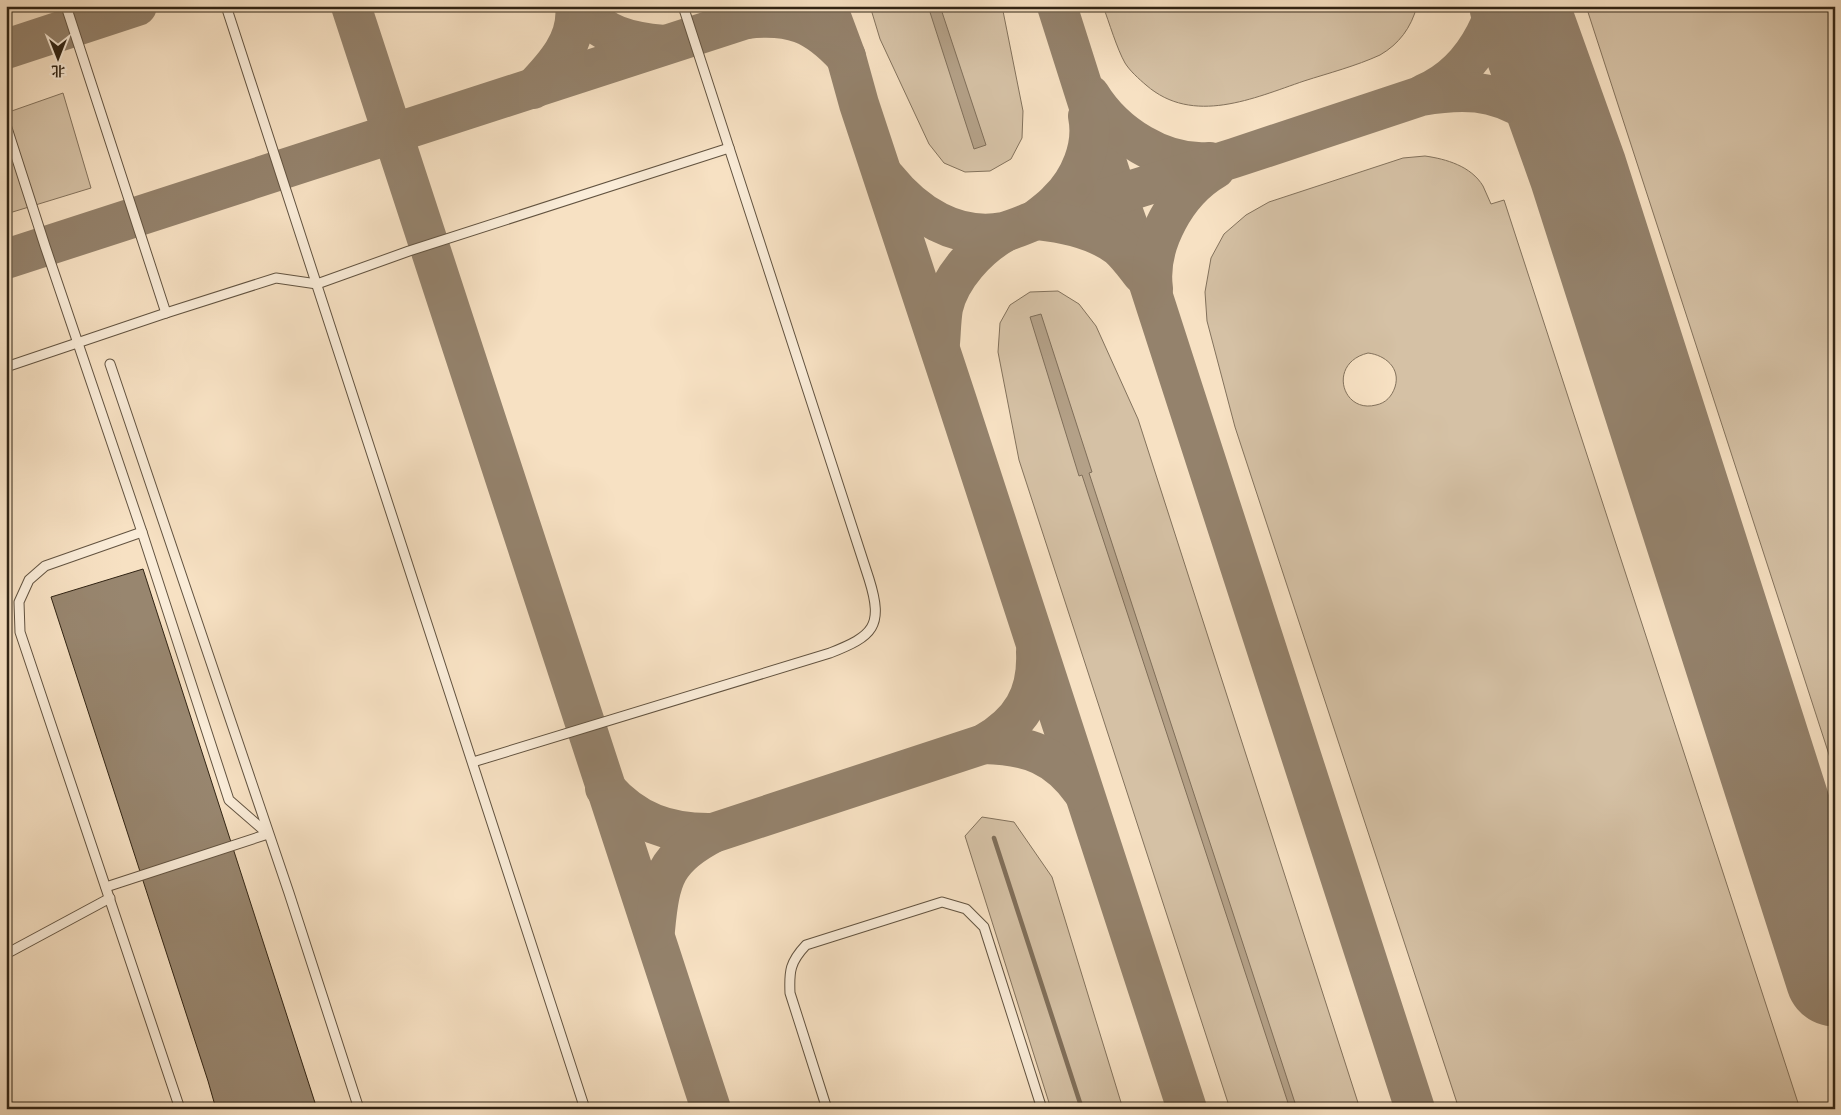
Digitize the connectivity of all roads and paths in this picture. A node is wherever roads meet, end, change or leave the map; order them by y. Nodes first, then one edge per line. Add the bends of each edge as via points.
1 (66, 6) edge
2 (226, 6) edge
3 (683, 6) edge
4 (6, 125) edge
5 (729, 148) junction
6 (316, 284) junction
7 (166, 313) junction
8 (78, 343) junction
9 (110, 364) dead end
10 (6, 367) edge
11 (142, 532) junction
12 (473, 762) junction
13 (268, 834) junction
14 (106, 887) junction
15 (110, 898) junction
16 (6, 954) edge
17 (180, 1109) edge
18 (359, 1109) edge
19 (585, 1109) edge
20 (827, 1109) edge
21 (1042, 1109) edge

1 - 7 lane
2 - 6 lane
3 - 5 lane
4 - 8 lane
5 - 6 lane
5 - 12 lane via 869,579 876,605 874,621 867,634 857,642 830,652
6 - 7 lane via 276,278
6 - 12 lane
7 - 8 lane
8 - 10 lane
8 - 11 lane
9 - 13 lane
11 - 13 lane via 229,800
11 - 14 lane via 45,566 29,580 19,602 20,632
12 - 19 lane
13 - 14 lane
13 - 18 lane
14 - 15 lane
15 - 16 lane
15 - 17 lane
20 - 21 lane via 790,993 789,974 795,957 806,945 942,902 966,909 984,927

